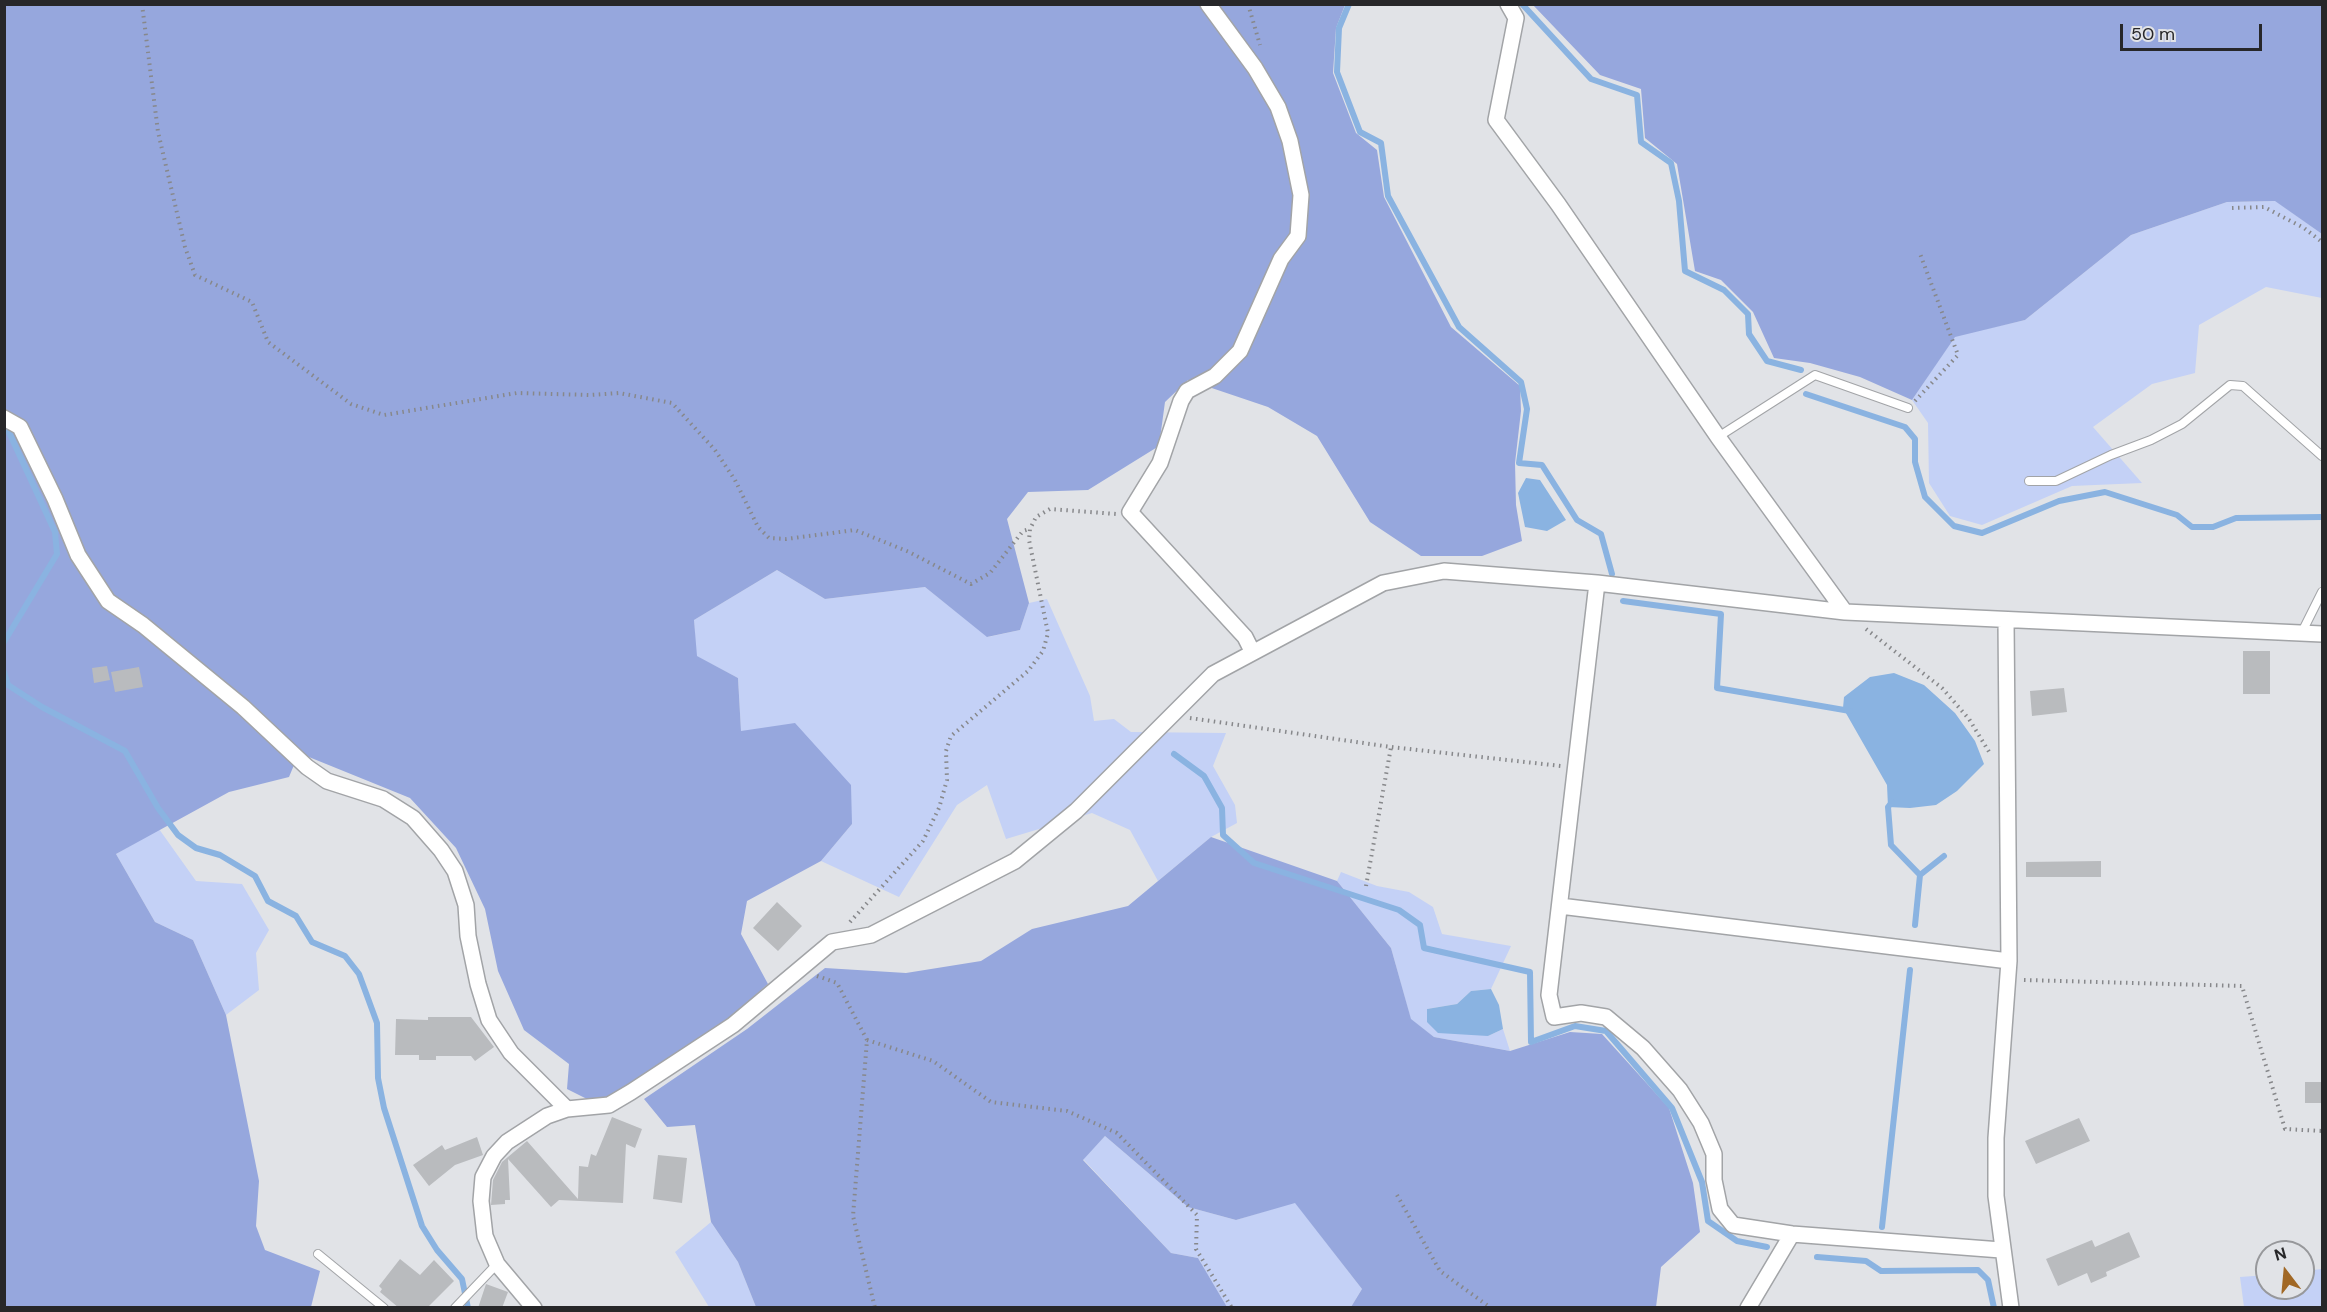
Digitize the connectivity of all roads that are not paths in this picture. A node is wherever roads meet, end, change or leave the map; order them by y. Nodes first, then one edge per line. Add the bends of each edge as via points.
1 (1208, 4) edge
2 (1508, 4) edge
3 (1908, 408) road end
4 (4, 418) edge
5 (1718, 437) junction
6 (2322, 456) edge
7 (2029, 481) dead end
8 (1597, 583) junction
9 (2322, 592) edge
10 (1845, 612) junction
11 (2006, 621) junction
12 (2302, 632) junction
13 (2322, 634) edge
14 (1252, 651) junction
15 (1560, 906) junction
16 (2009, 961) junction
17 (567, 1109) junction
18 (1792, 1234) junction
19 (2001, 1250) junction
20 (318, 1254) dead end
21 (497, 1264) junction
22 (384, 1308) edge
23 (455, 1308) edge
24 (534, 1308) edge
25 (1748, 1308) edge
26 (2011, 1308) edge

1 - 14 street via 1278,107 1290,141 1301,195 1298,236 1281,259 1240,351 1215,376 1187,391 1160,463 1130,512 1245,637
2 - 5 street via 1516,18 1496,120
3 - 5 lane via 1815,375
4 - 17 street via 20,427 78,555 108,601 243,707 307,767 327,781 383,800 413,818 441,850 455,871 466,905 474,964 489,1020 511,1053
5 - 10 street
6 - 7 lane via 2243,386 2230,385 2182,424 2151,440 2056,481
8 - 10 street
8 - 14 street via 1444,571 1393,581 1358,595
8 - 15 street
9 - 12 lane
10 - 11 street
11 - 12 street
11 - 16 street
12 - 13 street
14 - 17 street via 1213,674 1076,811 1015,861 871,935 832,942 733,1025 632,1092 609,1105
15 - 16 street
15 - 18 street via 1549,995 1554,1017 1581,1013 1606,1017 1643,1048 1680,1090 1701,1123 1714,1154 1720,1209 1733,1225
16 - 19 street via 1996,1138
17 - 21 street via 547,1116 507,1142 483,1177 485,1236
18 - 19 street
18 - 25 street
19 - 26 street
20 - 22 lane
21 - 23 lane
21 - 24 street

